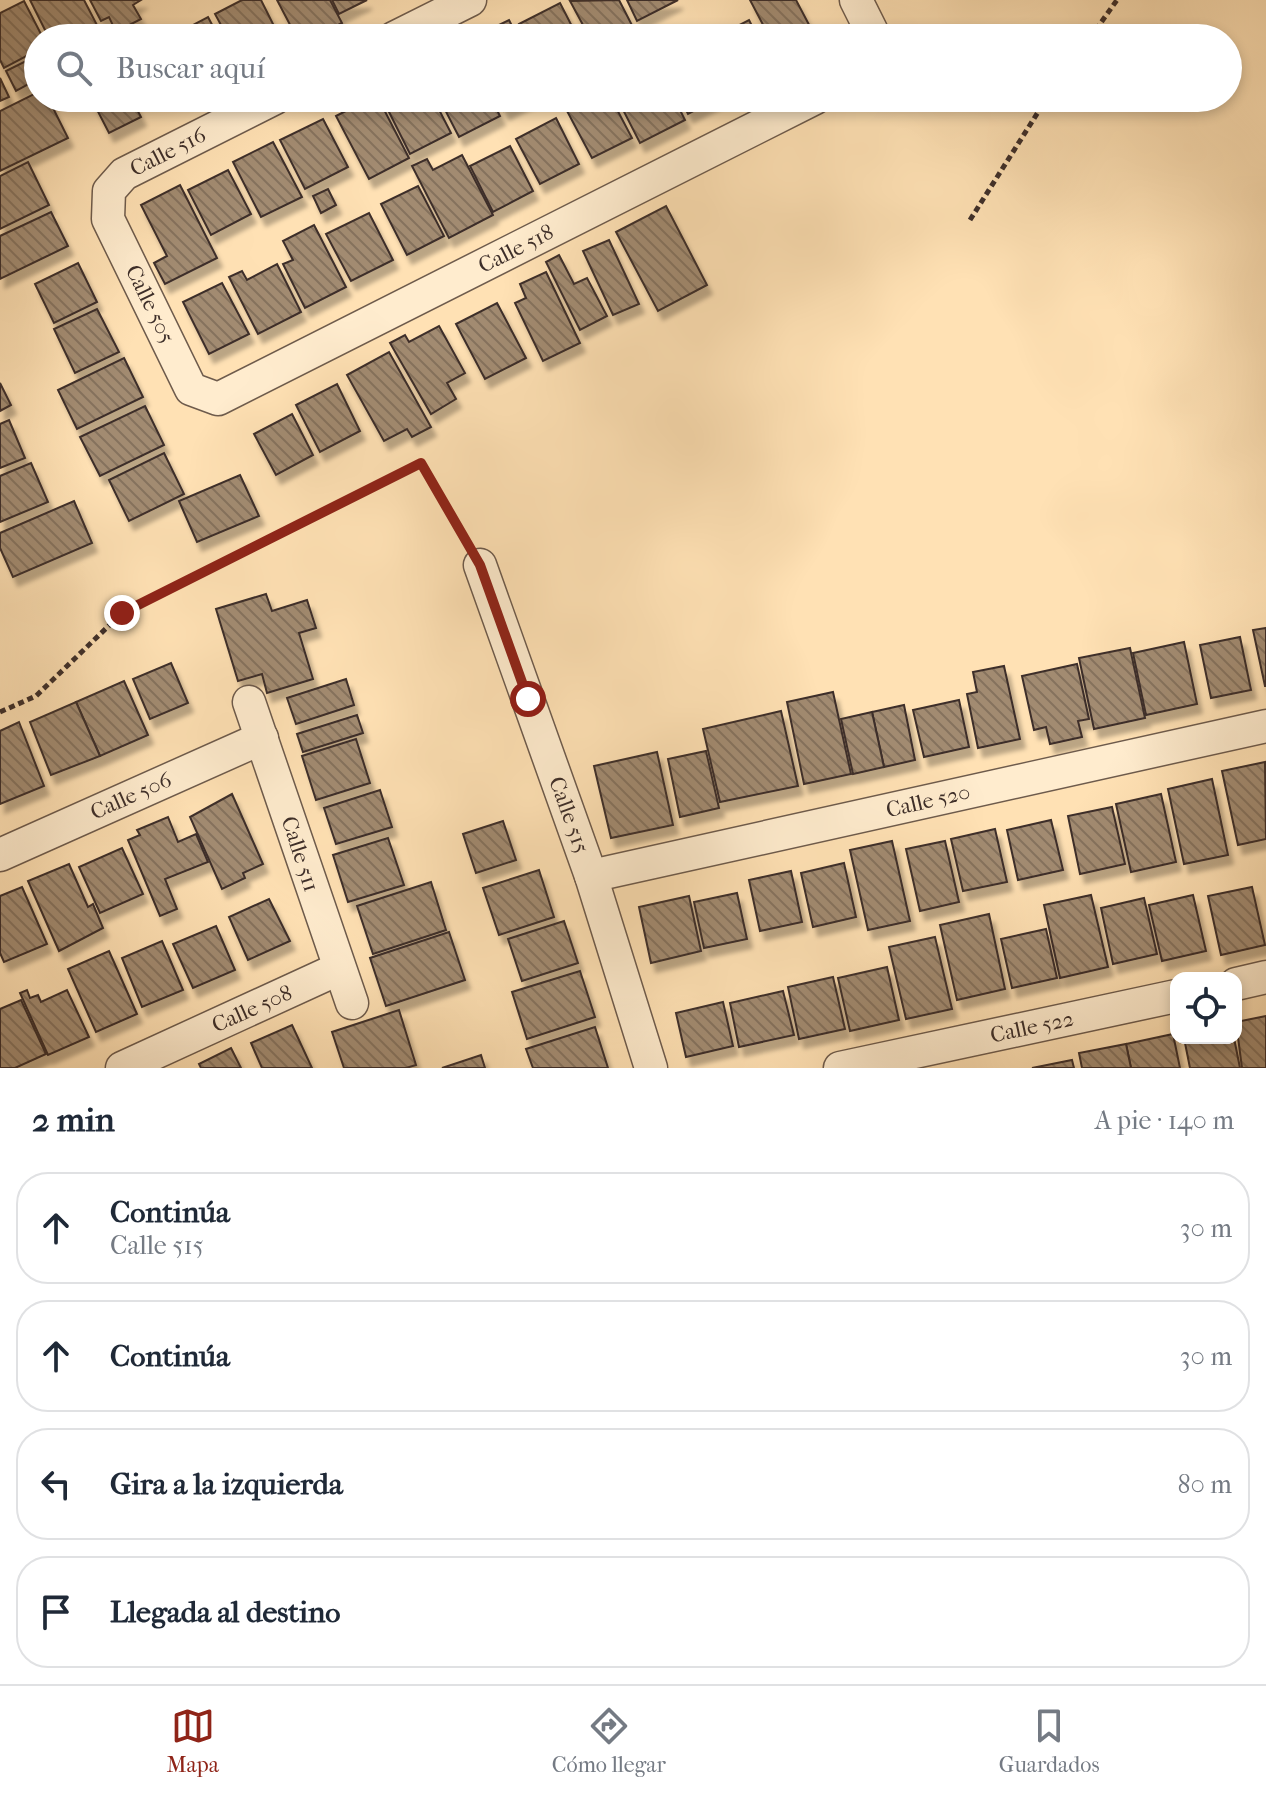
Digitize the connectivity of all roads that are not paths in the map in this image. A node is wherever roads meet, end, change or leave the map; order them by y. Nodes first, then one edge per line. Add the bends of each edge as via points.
1 (470, 0) edge
2 (856, 0) edge
3 (422, 24) edge
4 (868, 24) edge
5 (247, 112) edge
6 (787, 112) edge
7 (109, 191) joint
8 (218, 399) joint
9 (480, 565) road end
10 (249, 702) dead end
11 (1266, 726) edge
12 (262, 738) junction
13 (0, 855) edge
14 (591, 876) junction
15 (338, 969) junction
16 (1266, 977) edge
17 (1242, 983) edge
18 (1170, 997) edge
19 (352, 1003) dead end
20 (122, 1068) edge
21 (651, 1068) edge
22 (840, 1068) edge

1 - 3 street
2 - 4 street
5 - 7 street, Calle 516 via 124,174
6 - 8 street, Calle 518
7 - 8 street, Calle 505 via 108,219 191,389
9 - 14 street, Calle 515
10 - 12 street, Calle 511
11 - 14 street, Calle 520
12 - 13 street, Calle 506
12 - 15 street, Calle 511
14 - 21 street, Calle 515
15 - 19 street, Calle 511
15 - 20 street, Calle 508
16 - 17 street
18 - 22 street, Calle 522

